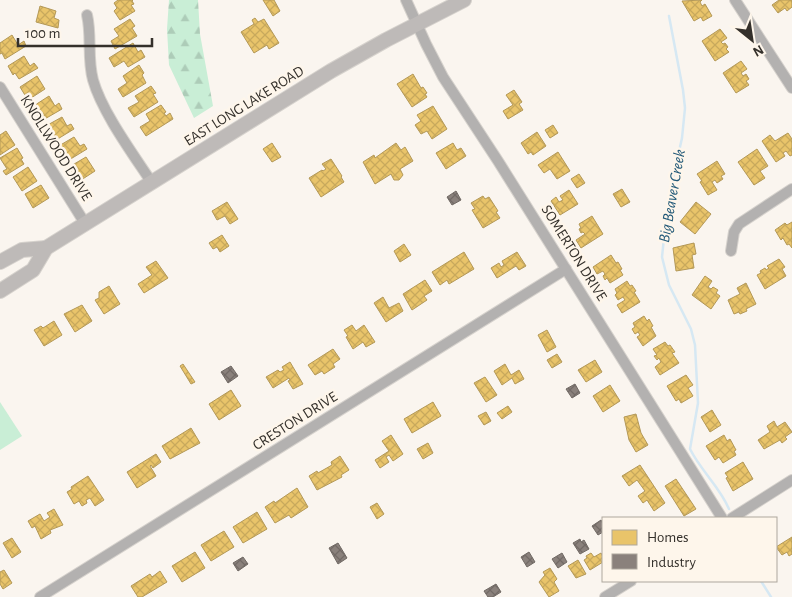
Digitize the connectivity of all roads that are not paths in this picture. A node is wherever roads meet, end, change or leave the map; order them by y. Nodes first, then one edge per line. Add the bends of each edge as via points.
1 (406, 0) edge
2 (464, 0) edge
3 (735, 0) edge
4 (87, 15) dead end
5 (417, 24) junction
6 (0, 87) edge
7 (792, 88) edge
8 (152, 183) junction
9 (792, 189) edge
10 (86, 225) junction
11 (46, 248) junction
12 (731, 251) dead end
13 (0, 262) edge
14 (566, 269) junction
15 (0, 291) edge
16 (792, 480) edge
17 (721, 517) edge
18 (734, 517) edge
19 (629, 582) edge
20 (40, 597) edge
21 (605, 597) edge

1 - 5 street, SOMERTON DRIVE
2 - 5 main road, EAST LONG LAKE ROAD
3 - 7 street
4 - 8 street via 91,69 98,93
5 - 8 main road, EAST LONG LAKE ROAD via 331,72
5 - 14 street, SOMERTON DRIVE via 443,77
6 - 10 street, KNOLLWOOD DRIVE
8 - 10 main road, EAST LONG LAKE ROAD
9 - 12 street via 739,224 734,232
10 - 11 main road, EAST LONG LAKE ROAD
11 - 13 main road, EAST LONG LAKE ROAD via 22,250
11 - 15 main road, EAST LONG LAKE ROAD via 33,270
14 - 17 street, SOMERTON DRIVE
14 - 20 street, CRESTON DRIVE
16 - 18 street
19 - 21 street

